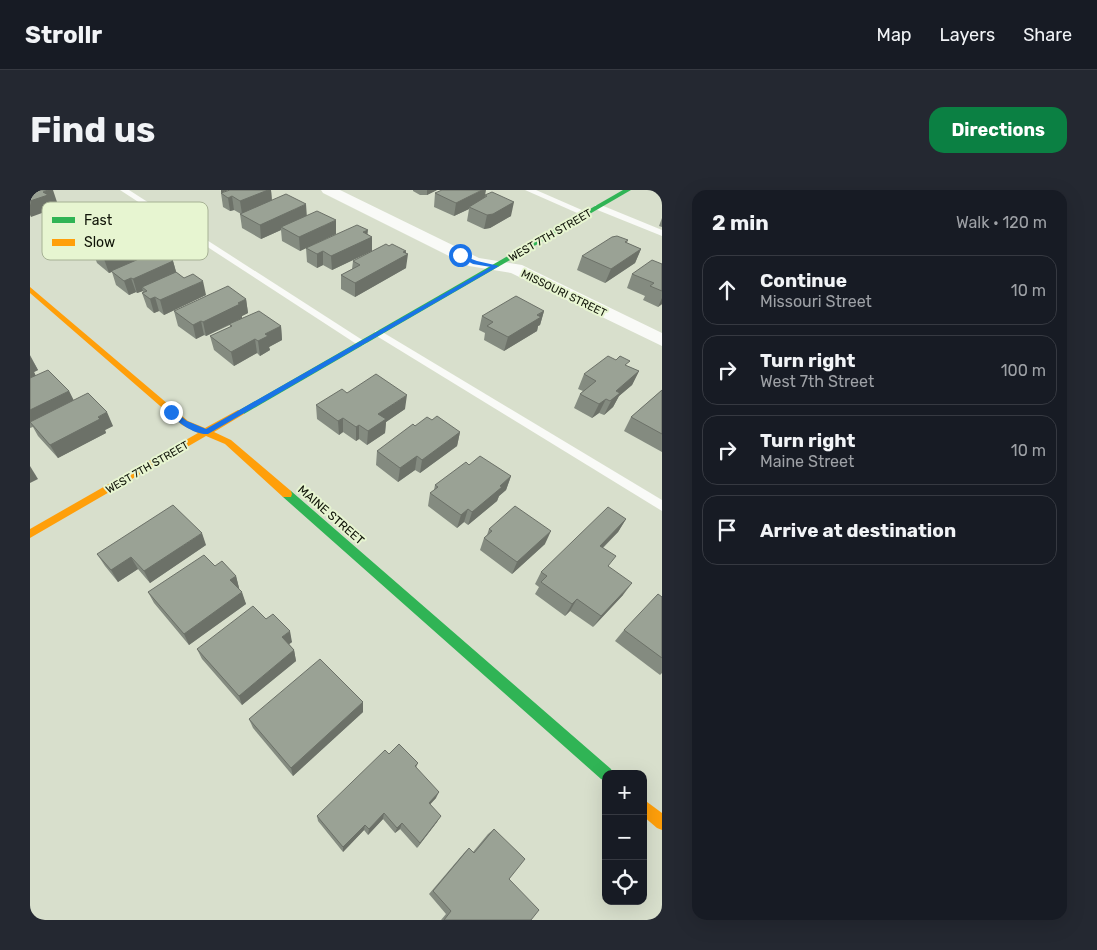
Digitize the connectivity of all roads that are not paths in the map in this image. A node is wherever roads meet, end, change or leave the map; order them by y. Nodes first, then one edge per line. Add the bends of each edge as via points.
1 (124, 190) edge
2 (328, 190) edge
3 (529, 190) edge
4 (628, 190) edge
5 (143, 202) edge
6 (598, 207) junction
7 (587, 214) junction
8 (662, 233) edge
9 (208, 244) edge
10 (496, 266) junction
11 (30, 289) edge
12 (379, 333) junction
13 (662, 340) edge
14 (362, 343) junction
15 (206, 432) junction
16 (662, 506) edge
17 (30, 534) edge
18 (602, 770) edge
19 (647, 810) edge
20 (662, 823) edge

1 - 5 lane
2 - 10 street, MISSOURI STREET via 475,262
3 - 7 lane
4 - 6 street, WEST 7TH STREET
6 - 7 street, WEST 7TH STREET
6 - 8 lane
7 - 10 street, WEST 7TH STREET
9 - 14 lane
10 - 12 street, WEST 7TH STREET
10 - 13 street, MISSOURI STREET via 516,269
11 - 15 street, MAINE STREET via 185,423
12 - 14 street, WEST 7TH STREET
12 - 16 lane
14 - 15 street, WEST 7TH STREET
15 - 17 street, WEST 7TH STREET
15 - 18 street, MAINE STREET via 228,442
19 - 20 street

